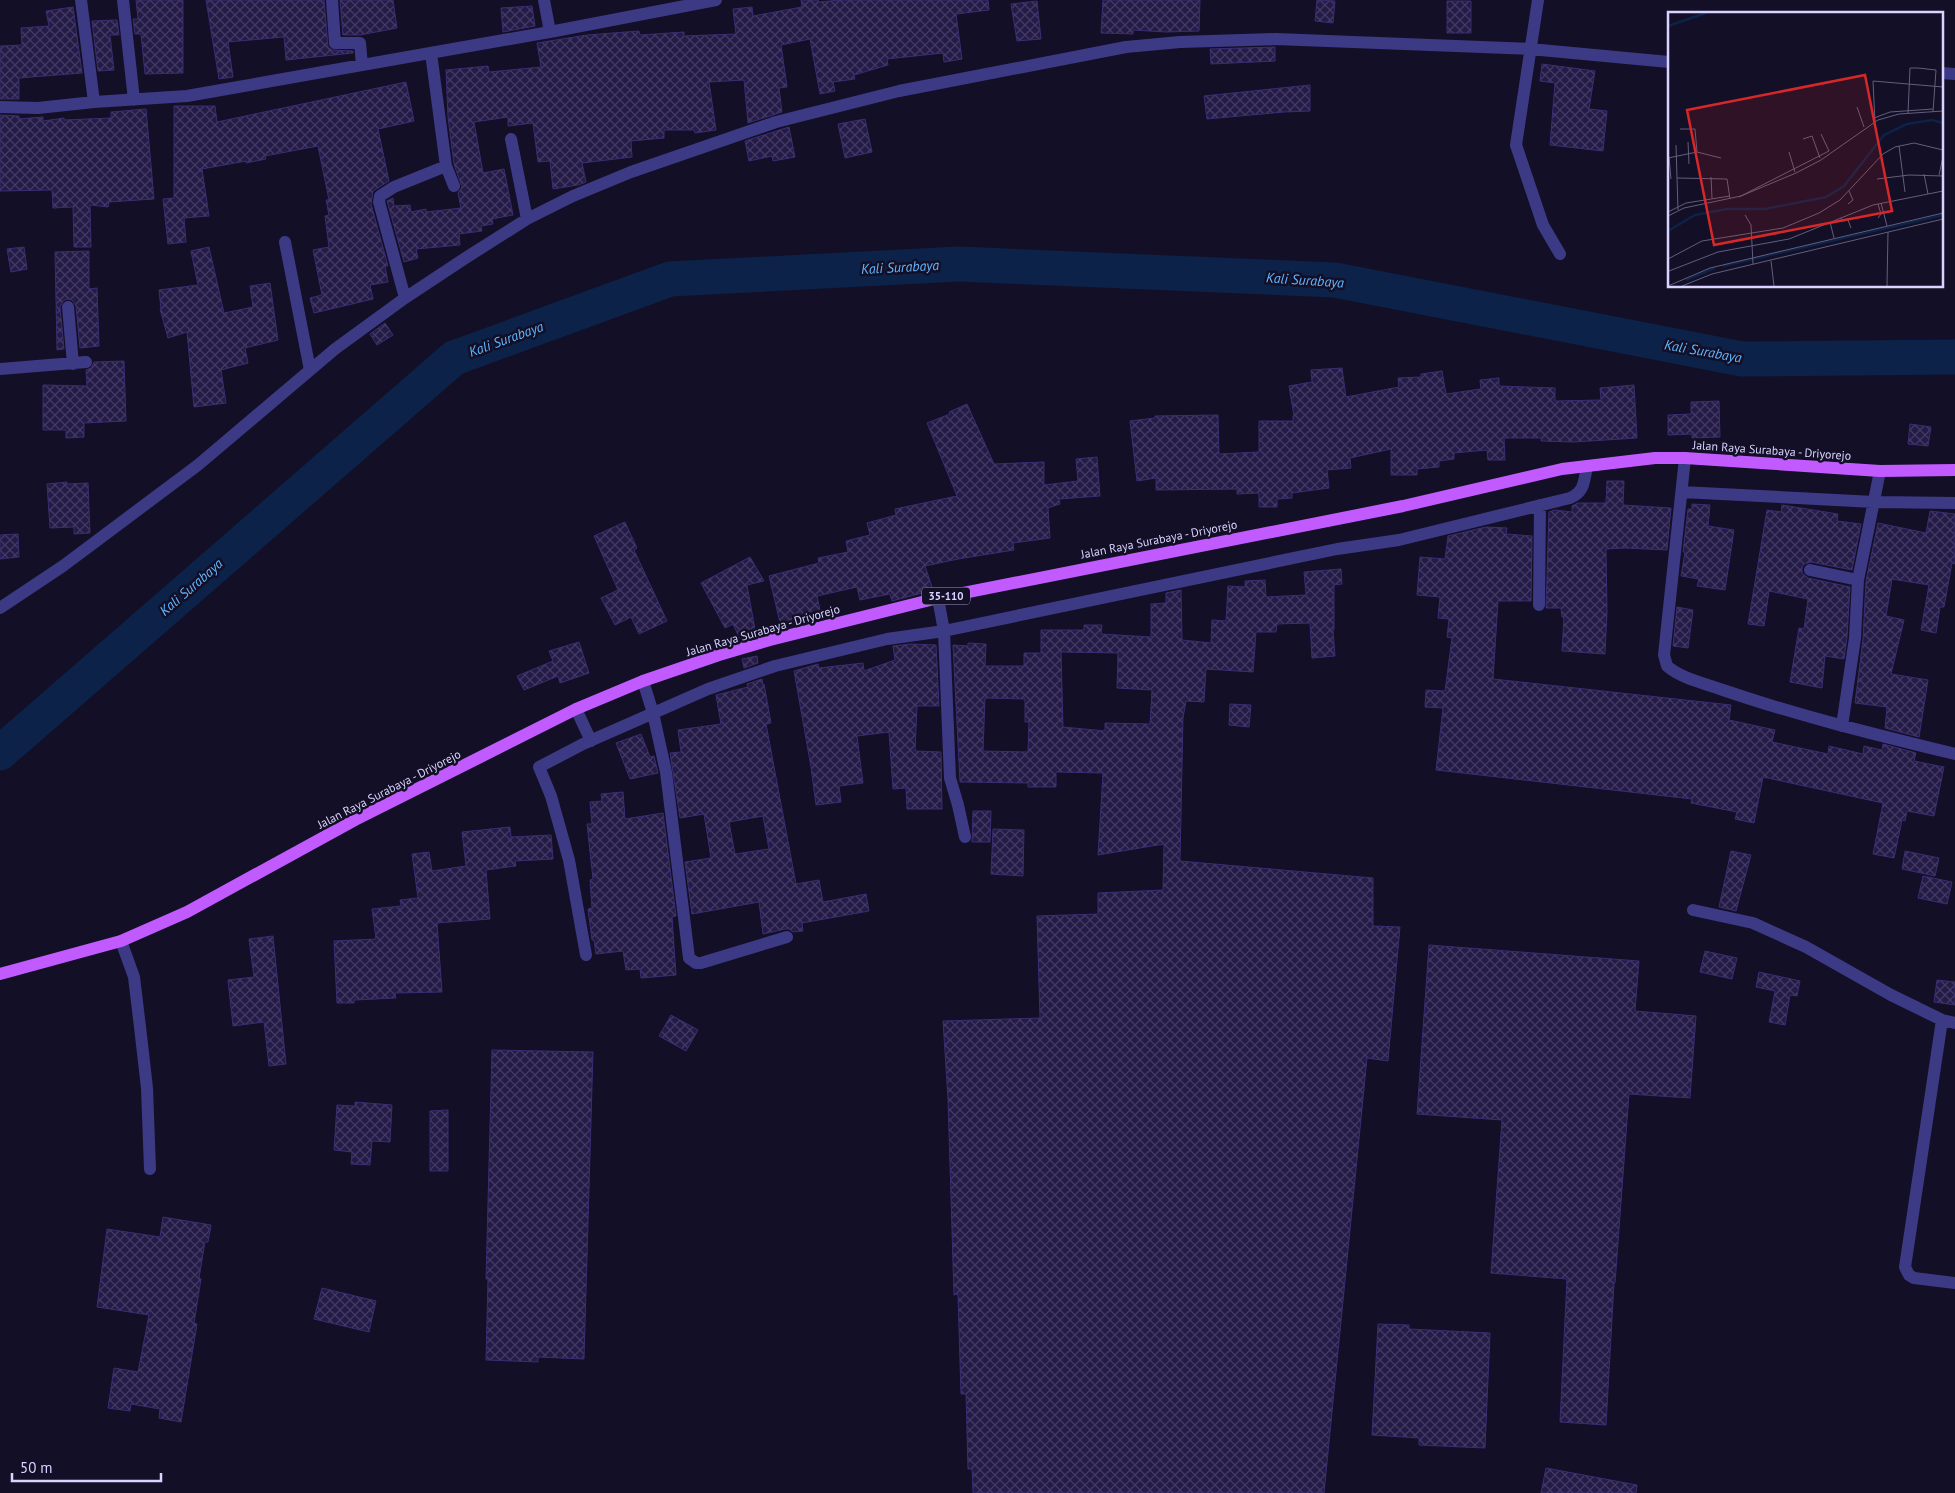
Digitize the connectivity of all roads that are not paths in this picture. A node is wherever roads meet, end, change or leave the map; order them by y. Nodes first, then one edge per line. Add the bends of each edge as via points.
1 (81, 0) edge
2 (123, 0) edge
3 (332, 0) edge
4 (544, 0) edge
5 (716, 0) edge
6 (1538, 0) edge
7 (677, 4) edge
8 (550, 32) junction
9 (1530, 49) junction
10 (431, 53) junction
11 (1668, 62) edge
12 (362, 65) junction
13 (1942, 73) edge
14 (1955, 74) edge
15 (134, 100) junction
16 (94, 102) junction
17 (0, 107) edge
18 (511, 139) dead end
19 (446, 166) junction
20 (454, 186) dead end
21 (527, 219) junction
22 (285, 242) dead end
23 (1560, 254) dead end
24 (405, 298) junction
25 (68, 307) dead end
26 (86, 362) dead end
27 (73, 364) junction
28 (0, 369) edge
29 (310, 370) junction
30 (1685, 458) junction
31 (1587, 466) junction
32 (1955, 470) edge
33 (1880, 471) junction
34 (1682, 492) junction
35 (1874, 502) junction
36 (1955, 503) edge
37 (1540, 505) junction
38 (1810, 570) dead end
39 (1858, 580) junction
40 (938, 598) junction
41 (1539, 605) dead end
42 (0, 608) edge
43 (944, 631) junction
44 (643, 680) junction
45 (576, 709) junction
46 (654, 713) junction
47 (1842, 726) junction
48 (591, 741) junction
49 (1955, 754) edge
50 (964, 837) dead end
51 (1693, 910) dead end
52 (787, 937) dead end
53 (121, 941) junction
54 (586, 955) dead end
55 (0, 974) edge
56 (1942, 1020) junction
57 (1955, 1023) edge
58 (150, 1169) dead end
59 (1955, 1283) edge

1 - 16 street
2 - 15 street
3 - 12 street via 336,43 360,43
4 - 8 street
5 - 7 street
6 - 9 street
7 - 8 street
8 - 10 street
9 - 11 street
9 - 21 street via 1276,39 1126,47 899,91 776,122 631,172
9 - 23 street via 1516,145 1543,225
10 - 12 street
10 - 19 street
12 - 15 street via 187,96
13 - 14 street
15 - 16 street
16 - 17 street via 38,108
18 - 21 street
19 - 20 street
19 - 24 street via 380,196
21 - 24 street
22 - 29 street
24 - 29 street
25 - 27 street
26 - 27 street
27 - 28 street
29 - 42 street via 198,465 63,566
30 - 31 main road, Jalan Raya Surabaya - Driyorejo / 35-110
30 - 33 main road, Jalan Raya Surabaya - Driyorejo / 35-110
30 - 34 street
31 - 37 street via 1578,495
31 - 40 main road, Jalan Raya Surabaya - Driyorejo / 35-110 via 1403,506
32 - 33 main road, Jalan Raya Surabaya - Driyorejo / 35-110
33 - 35 street
34 - 35 street
34 - 47 street via 1664,655 1667,666 1682,676 1746,698
35 - 36 street
35 - 39 street
37 - 41 street
37 - 43 street via 1399,540 1338,549
38 - 39 street
39 - 47 street via 1855,638
40 - 43 street
40 - 44 main road, Jalan Raya Surabaya - Driyorejo / 35-110 via 770,640
43 - 46 street via 887,639 776,666 708,688
43 - 50 street via 950,778
44 - 45 main road, Jalan Raya Surabaya - Driyorejo / 35-110
44 - 46 street
45 - 48 street
45 - 53 main road, Jalan Raya Surabaya - Driyorejo / 35-110 via 355,820 187,912
46 - 48 street
46 - 52 street via 666,772 689,958 701,963
47 - 49 street
48 - 54 street via 539,767 551,796 569,860
51 - 56 street via 1753,923 1806,947
53 - 55 main road, Jalan Raya Surabaya - Driyorejo / 35-110
53 - 58 street via 134,977 147,1088
56 - 57 street
56 - 59 street via 1905,1267 1914,1278

